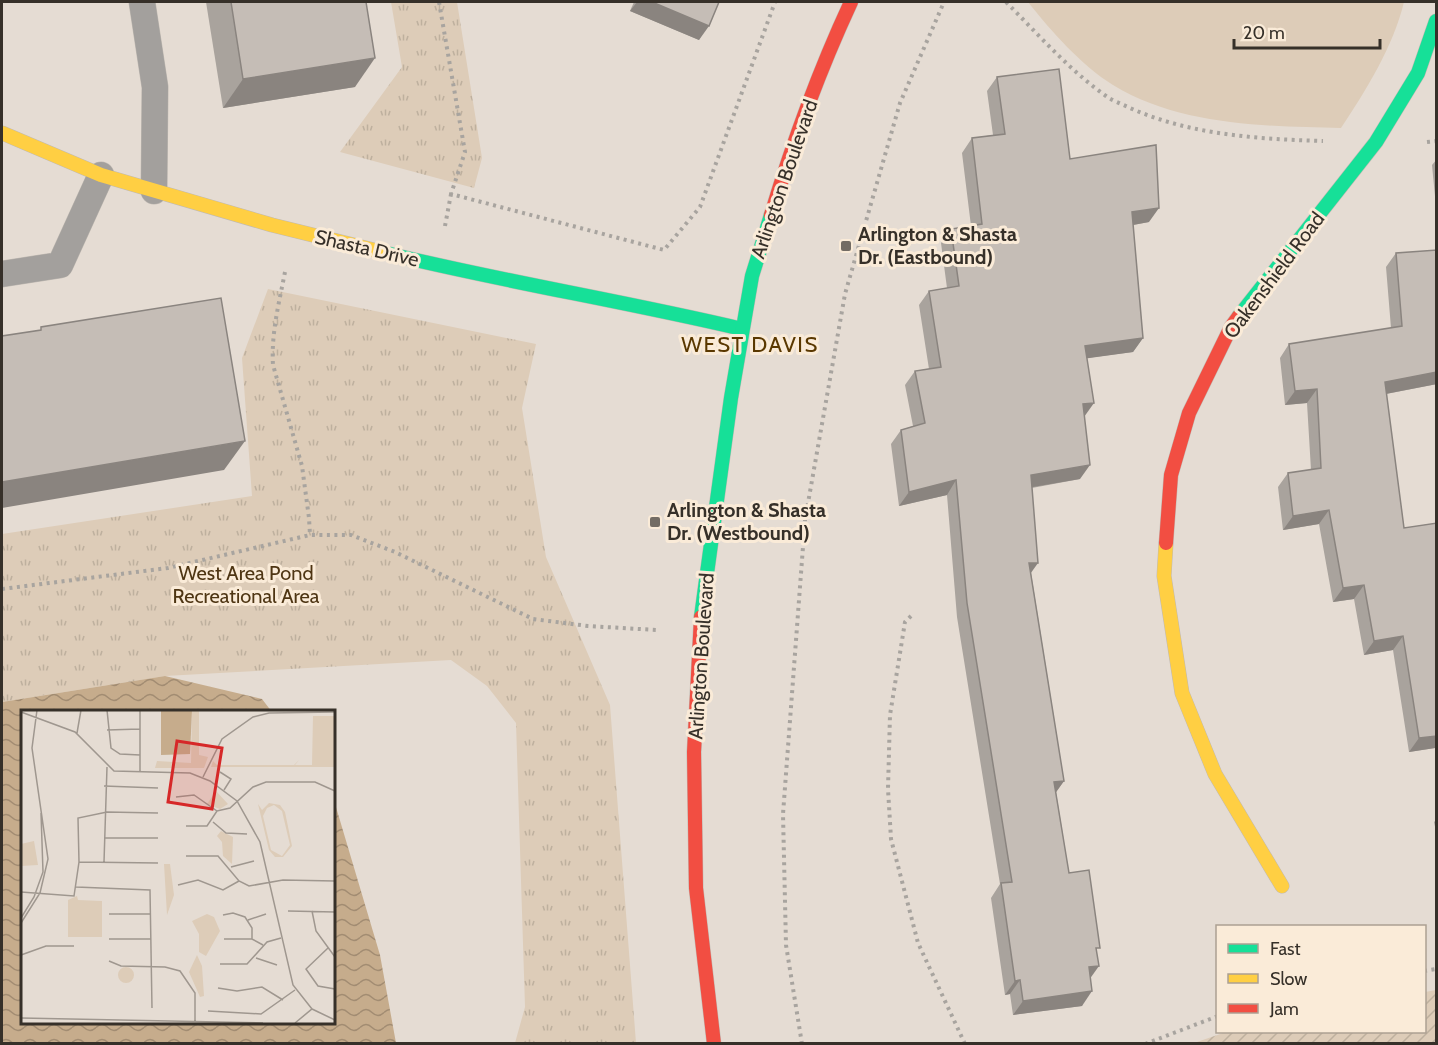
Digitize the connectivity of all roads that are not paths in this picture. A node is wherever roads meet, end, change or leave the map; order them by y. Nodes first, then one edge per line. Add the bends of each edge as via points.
1 (142, 2) edge
2 (851, 2) edge
3 (1437, 21) edge
4 (2, 134) edge
5 (101, 175) junction
6 (154, 191) junction
7 (2, 274) edge
8 (742, 329) junction
9 (1282, 886) dead end
10 (714, 1044) edge

1 - 6 lane via 155,87
2 - 8 street, Arlington Boulevard via 791,148 752,276
3 - 9 street, Oakenshield Road via 1418,73 1376,142 1231,327 1189,413 1171,475 1164,576 1182,693 1215,774
4 - 5 street, Shasta Drive
5 - 6 street, Shasta Drive
5 - 7 lane via 60,265
6 - 8 street, Shasta Drive via 293,231 439,266
8 - 10 street, Arlington Boulevard via 699,630 694,752 696,888

